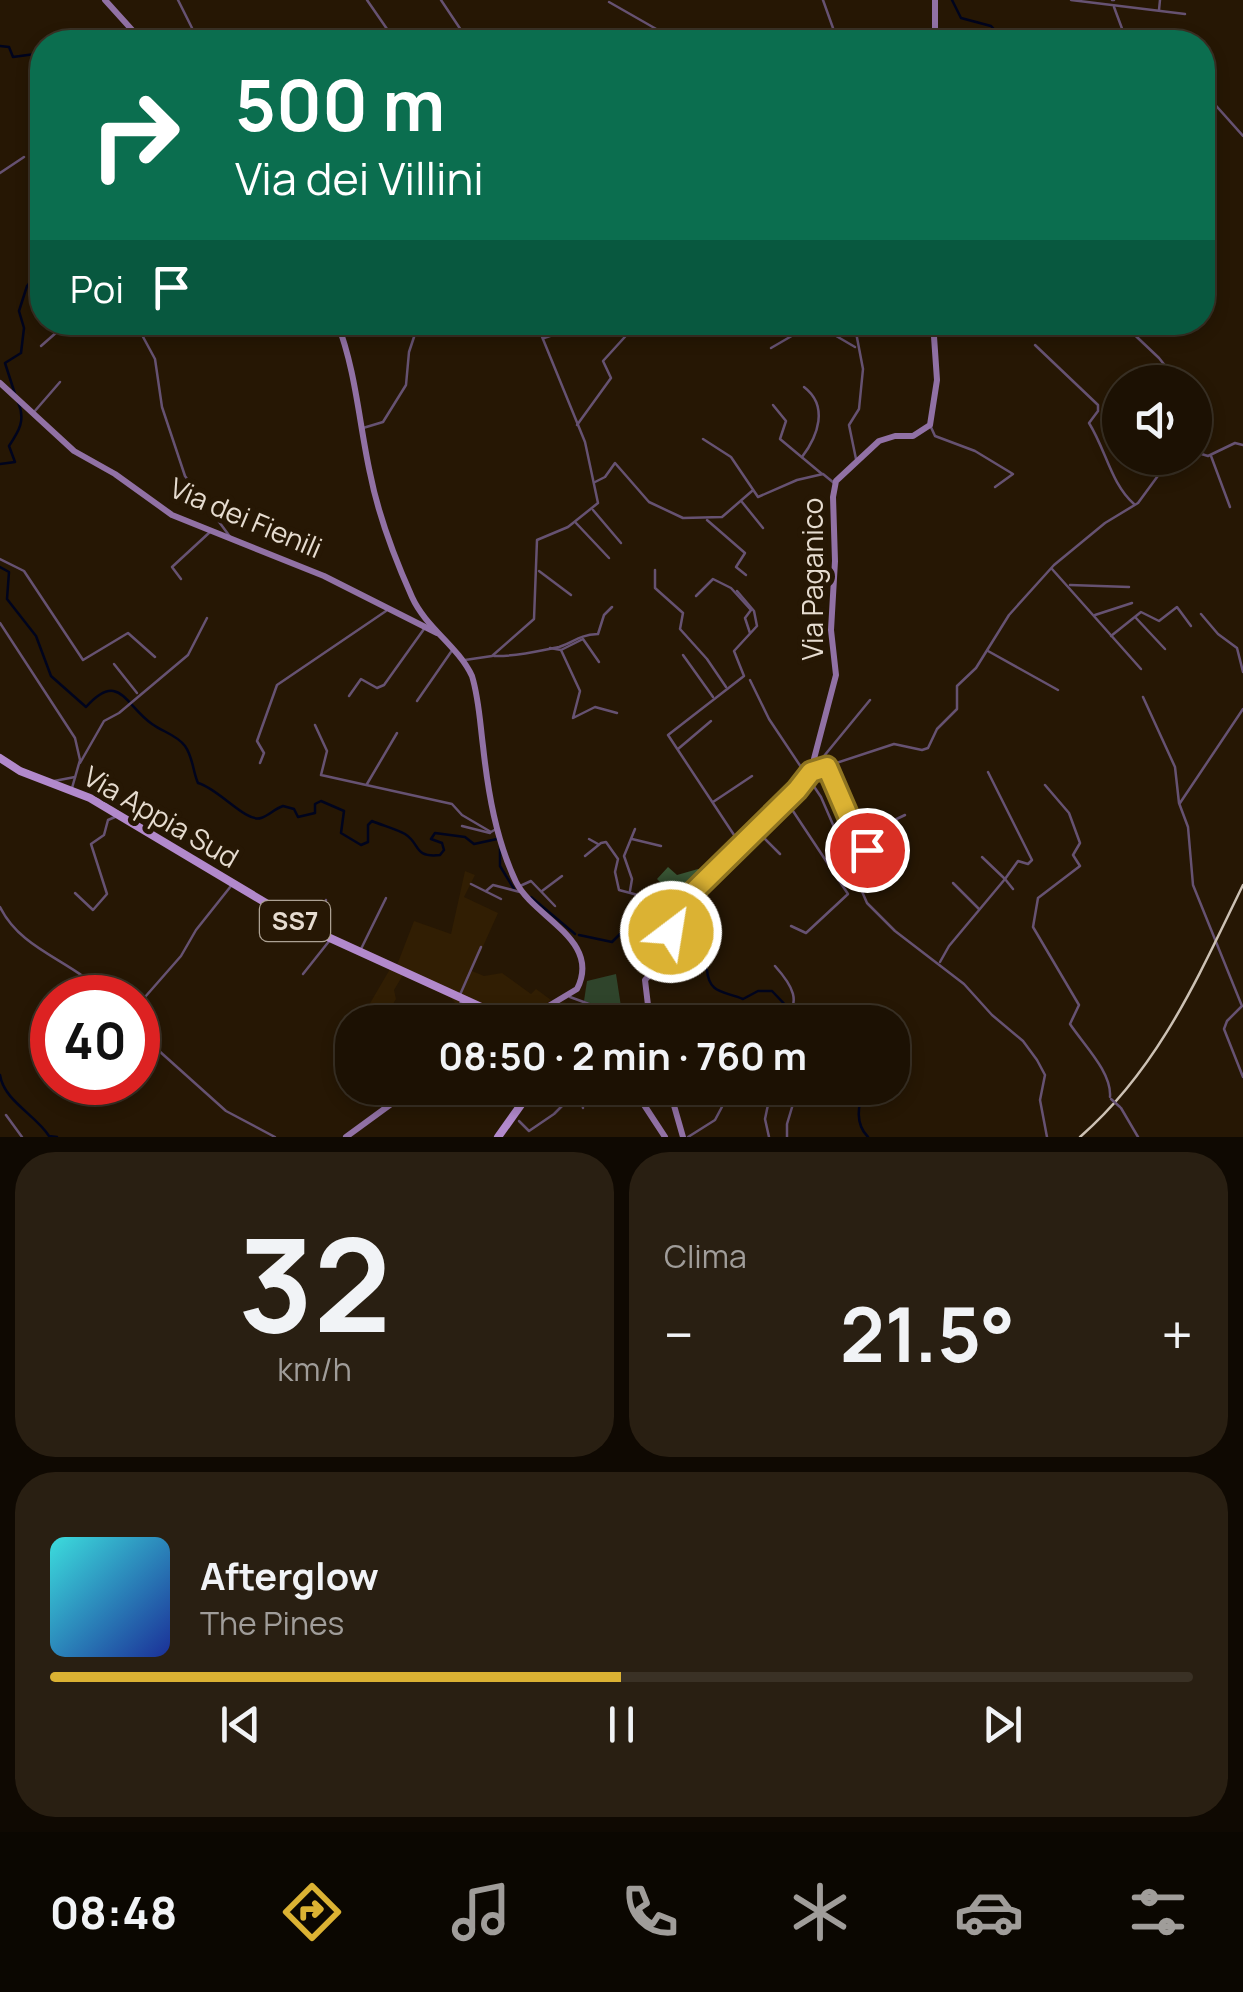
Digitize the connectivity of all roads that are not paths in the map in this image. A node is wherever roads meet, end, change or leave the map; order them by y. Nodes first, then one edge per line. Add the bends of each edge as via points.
1 (105, 0) edge
2 (178, 0) edge
3 (367, 0) edge
4 (441, 0) edge
5 (823, 0) edge
6 (935, 0) edge
7 (1071, 0) edge
8 (1160, 0) edge
9 (609, 2) edge
10 (1112, 2) edge
11 (1158, 11) junction
12 (1185, 14) dead end
13 (132, 30) edge
14 (193, 30) edge
15 (388, 30) edge
16 (461, 30) edge
17 (658, 30) edge
18 (834, 30) edge
19 (935, 30) edge
20 (1122, 30) edge
21 (1215, 105) edge
22 (1243, 136) edge
23 (24, 156) dead end
24 (0, 173) edge
25 (53, 335) edge
26 (142, 335) edge
27 (342, 335) edge
28 (414, 335) edge
29 (541, 335) edge
30 (554, 335) edge
31 (793, 335) edge
32 (835, 335) edge
33 (856, 335) edge
34 (935, 335) edge
35 (1135, 335) edge
36 (625, 336) edge
37 (542, 339) junction
38 (1035, 345) dead end
39 (41, 346) dead end
40 (771, 348) dead end
41 (858, 348) junction
42 (1165, 365) edge
43 (60, 382) dead end
44 (0, 383) edge
45 (804, 387) dead end
46 (773, 404) dead end
47 (33, 413) junction
48 (930, 425) junction
49 (576, 426) junction
50 (362, 428) junction
51 (703, 439) dead end
52 (1243, 446) edge
53 (1212, 455) edge
54 (802, 458) junction
55 (1212, 459) edge
56 (856, 460) junction
57 (823, 474) junction
58 (1157, 475) edge
59 (594, 482) junction
60 (834, 484) junction
61 (994, 487) dead end
62 (752, 491) junction
63 (741, 500) junction
64 (1135, 505) junction
65 (1230, 507) dead end
66 (592, 509) junction
67 (706, 518) junction
68 (575, 522) junction
69 (764, 528) dead end
70 (211, 531) junction
71 (232, 539) junction
72 (621, 543) dead end
73 (609, 558) dead end
74 (0, 559) edge
75 (1051, 568) junction
76 (655, 570) dead end
77 (538, 572) junction
78 (746, 575) dead end
79 (181, 579) dead end
80 (1068, 585) junction
81 (1128, 587) dead end
82 (737, 591) dead end
83 (571, 595) dead end
84 (696, 596) dead end
85 (1132, 603) dead end
86 (612, 607) dead end
87 (387, 610) junction
88 (1201, 614) dead end
89 (1092, 616) junction
90 (1135, 616) junction
91 (207, 618) dead end
92 (0, 623) edge
93 (1190, 626) dead end
94 (424, 628) junction
95 (750, 634) junction
96 (440, 635) junction
97 (1110, 637) junction
98 (544, 647) junction
99 (453, 648) junction
100 (1165, 649) dead end
101 (561, 650) junction
102 (986, 650) junction
103 (683, 655) dead end
104 (492, 656) junction
105 (155, 657) dead end
106 (463, 660) junction
107 (598, 662) dead end
108 (114, 664) dead end
109 (1141, 669) dead end
110 (1243, 672) edge
111 (750, 680) dead end
112 (727, 688) junction
113 (1058, 690) dead end
114 (138, 694) junction
115 (349, 696) dead end
116 (1143, 697) dead end
117 (714, 698) junction
118 (870, 700) dead end
119 (417, 702) dead end
120 (1243, 709) edge
121 (617, 713) dead end
122 (711, 721) dead end
123 (316, 726) dead end
124 (398, 734) dead end
125 (677, 750) junction
126 (0, 758) edge
127 (80, 763) junction
128 (260, 763) dead end
129 (827, 767) junction
130 (988, 772) dead end
131 (809, 775) junction
132 (76, 776) junction
133 (752, 776) dead end
134 (51, 781) junction
135 (367, 785) junction
136 (1045, 785) dead end
137 (77, 787) junction
138 (786, 801) junction
139 (712, 802) junction
140 (1180, 804) junction
141 (905, 815) dead end
142 (130, 822) junction
143 (462, 826) dead end
144 (635, 829) dead end
145 (494, 830) junction
146 (756, 830) junction
147 (631, 838) junction
148 (858, 838) junction
149 (589, 839) dead end
150 (599, 844) junction
151 (741, 845) junction
152 (661, 846) dead end
153 (780, 854) dead end
154 (584, 856) dead end
155 (982, 857) dead end
156 (885, 858) dead end
157 (562, 876) dead end
158 (1004, 879) junction
159 (952, 883) dead end
160 (472, 884) dead end
161 (232, 885) junction
162 (498, 886) junction
163 (520, 889) junction
164 (1013, 889) dead end
165 (486, 892) junction
166 (541, 892) junction
167 (75, 893) dead end
168 (629, 893) junction
169 (493, 895) junction
170 (386, 898) dead end
171 (501, 899) dead end
172 (326, 900) dead end
173 (556, 906) dead end
174 (681, 906) junction
175 (0, 907) edge
176 (980, 910) junction
177 (791, 926) dead end
178 (320, 934) junction
179 (330, 938) junction
180 (482, 948) dead end
181 (359, 952) junction
182 (939, 964) junction
183 (775, 966) dead end
184 (302, 974) dead end
185 (86, 975) edge
186 (160, 980) edge
187 (568, 996) junction
188 (458, 998) junction
189 (458, 1005) edge
190 (473, 1005) edge
191 (552, 1005) edge
192 (592, 1005) edge
193 (648, 1005) edge
194 (794, 1005) edge
195 (160, 1052) edge
196 (1243, 1077) edge
197 (389, 1105) edge
198 (521, 1105) edge
199 (561, 1105) edge
200 (582, 1105) edge
201 (644, 1105) edge
202 (674, 1105) edge
203 (724, 1105) edge
204 (769, 1105) edge
205 (794, 1105) edge
206 (583, 1108) dead end
207 (6, 1115) dead end
208 (519, 1121) dead end
209 (22, 1137) edge
210 (275, 1137) edge
211 (346, 1137) edge
212 (498, 1137) edge
213 (665, 1137) edge
214 (685, 1137) edge
215 (768, 1137) edge
216 (787, 1137) edge
217 (1047, 1137) edge
218 (1138, 1137) edge

1 - 13 street
2 - 14 street
3 - 15 street
4 - 16 street
5 - 18 street
6 - 19 street
7 - 10 street
8 - 11 street
9 - 17 street
10 - 11 street
10 - 20 street
11 - 12 street
21 - 22 street
23 - 24 street
25 - 39 street
26 - 71 street via 155,359 184,475
27 - 50 street
28 - 50 street via 404,388 384,422
29 - 37 street
30 - 37 street
31 - 40 street
32 - 41 street
33 - 41 street
34 - 48 street
35 - 42 street
36 - 49 street via 603,362 611,379
37 - 49 street
38 - 64 street via 1097,404 1089,423 1117,488
41 - 56 street via 859,407 848,426
43 - 47 street
44 - 47 street, Via dei Fienili
45 - 54 street via 815,399 820,427
46 - 54 street via 786,420 780,438
47 - 70 street, Via dei Fienili via 75,452 176,518
48 - 56 street, Via Paganico via 913,436 884,439
48 - 61 street via 935,436 1013,473
49 - 59 street
50 - 96 street via 372,485 411,594
51 - 62 street via 731,456
52 - 53 street via 1235,443
54 - 57 street
55 - 65 street
56 - 60 street, Via Paganico
57 - 60 street
57 - 62 street via 760,497
58 - 64 street
59 - 66 street via 598,502
59 - 67 street via 615,463 657,507 683,518
60 - 131 street, Via Paganico via 836,676
62 - 63 street
63 - 67 street via 724,516
63 - 69 street
64 - 75 street
66 - 68 street
66 - 72 street
67 - 78 street via 745,552 736,568
68 - 73 street
68 - 77 street via 538,539
70 - 71 street, Via dei Fienili
70 - 79 street via 172,567
71 - 87 street, Via dei Fienili
74 - 105 street via 24,570 83,660 128,633
75 - 80 street
75 - 102 street
76 - 112 street via 655,588 682,612 680,629
77 - 83 street
77 - 104 street via 535,618
80 - 81 street
80 - 89 street
82 - 95 street via 755,615 757,628
84 - 95 street via 713,579 729,587 751,611 744,617
85 - 89 street
86 - 98 street via 598,634
87 - 94 street, Via dei Fienili
87 - 128 street via 275,687 257,741 264,753
88 - 110 street via 1236,648
89 - 97 street
90 - 93 street via 1144,611 1159,622 1177,606
90 - 97 street
90 - 100 street
91 - 114 street via 190,653
92 - 127 street via 72,732
94 - 96 street, Via dei Fienili
94 - 115 street via 384,685 362,679
95 - 112 street via 734,650 743,676
96 - 99 street
97 - 109 street
98 - 101 street
98 - 104 street
99 - 106 street
99 - 119 street
101 - 107 street via 583,639
101 - 121 street via 580,691 573,718 597,707
102 - 113 street
102 - 129 street via 958,684 957,709 926,749 896,744
103 - 117 street
104 - 106 street
106 - 145 street via 476,692
108 - 114 street
111 - 131 street
112 - 117 street
114 - 127 street via 104,720
116 - 140 street via 1174,764
117 - 125 street via 669,732
118 - 131 street, Via Paganico
120 - 140 street
122 - 125 street
123 - 135 street via 327,752 320,774
124 - 135 street
125 - 139 street
126 - 134 main road, Via Appia Sud / SS7
127 - 132 street
129 - 131 street
129 - 148 street
130 - 158 street via 1032,860 1015,863
131 - 138 street, Via Paganico
131 - 182 street via 863,897
132 - 134 street
132 - 137 street
132 - 137 street
133 - 139 street
134 - 137 main road, Via Appia Sud / SS7
135 - 145 street via 452,804
136 - 218 street, bridge via 1071,816 1080,866 1038,898 1032,927 1079,1005 1070,1024
137 - 142 main road, Via Appia Sud / SS7
138 - 146 street, Via Paganico
138 - 177 street via 848,893 806,934
139 - 151 street
140 - 196 street via 1193,885 1242,1006 1224,1030
141 - 148 street
142 - 161 main road, Via Appia Sud / SS7
142 - 167 street via 110,818 92,842 108,891 96,908
143 - 145 street via 485,834
144 - 147 street
145 - 163 street
146 - 151 street, Via Paganico
146 - 153 street
147 - 152 street
147 - 168 street via 624,856
148 - 156 street via 864,850 878,846
149 - 150 street
150 - 154 street
150 - 168 street via 606,842 616,856 618,888
151 - 174 street, Via Paganico
155 - 158 street
157 - 166 street
158 - 164 street
158 - 176 street
159 - 176 street
160 - 165 street
161 - 178 main road, Via Appia Sud / SS7
161 - 186 street
162 - 163 street
162 - 165 street
162 - 169 street
163 - 166 street via 530,880
163 - 187 street via 579,951 581,979
165 - 169 street
166 - 173 street
168 - 174 street
169 - 171 street
170 - 181 street
172 - 178 street
174 - 193 street, Via Paganico via 672,922 672,951 645,980
175 - 185 street via 24,938
176 - 182 street
178 - 179 main road, Via Appia Sud / SS7
179 - 181 main road, Via Appia Sud / SS7
179 - 184 street
180 - 188 street
181 - 188 main road, Via Appia Sud / SS7
182 - 217 street via 1037,1060 1045,1076 1040,1100
183 - 194 street
187 - 191 street
187 - 192 street
188 - 189 street
188 - 190 main road, Via Appia Sud / SS7
195 - 210 street via 226,1111
197 - 211 street
198 - 212 main road
199 - 208 street via 530,1131
200 - 206 street
201 - 213 street
202 - 214 street
203 - 214 street via 716,1120
204 - 215 street
205 - 216 street
207 - 209 street

